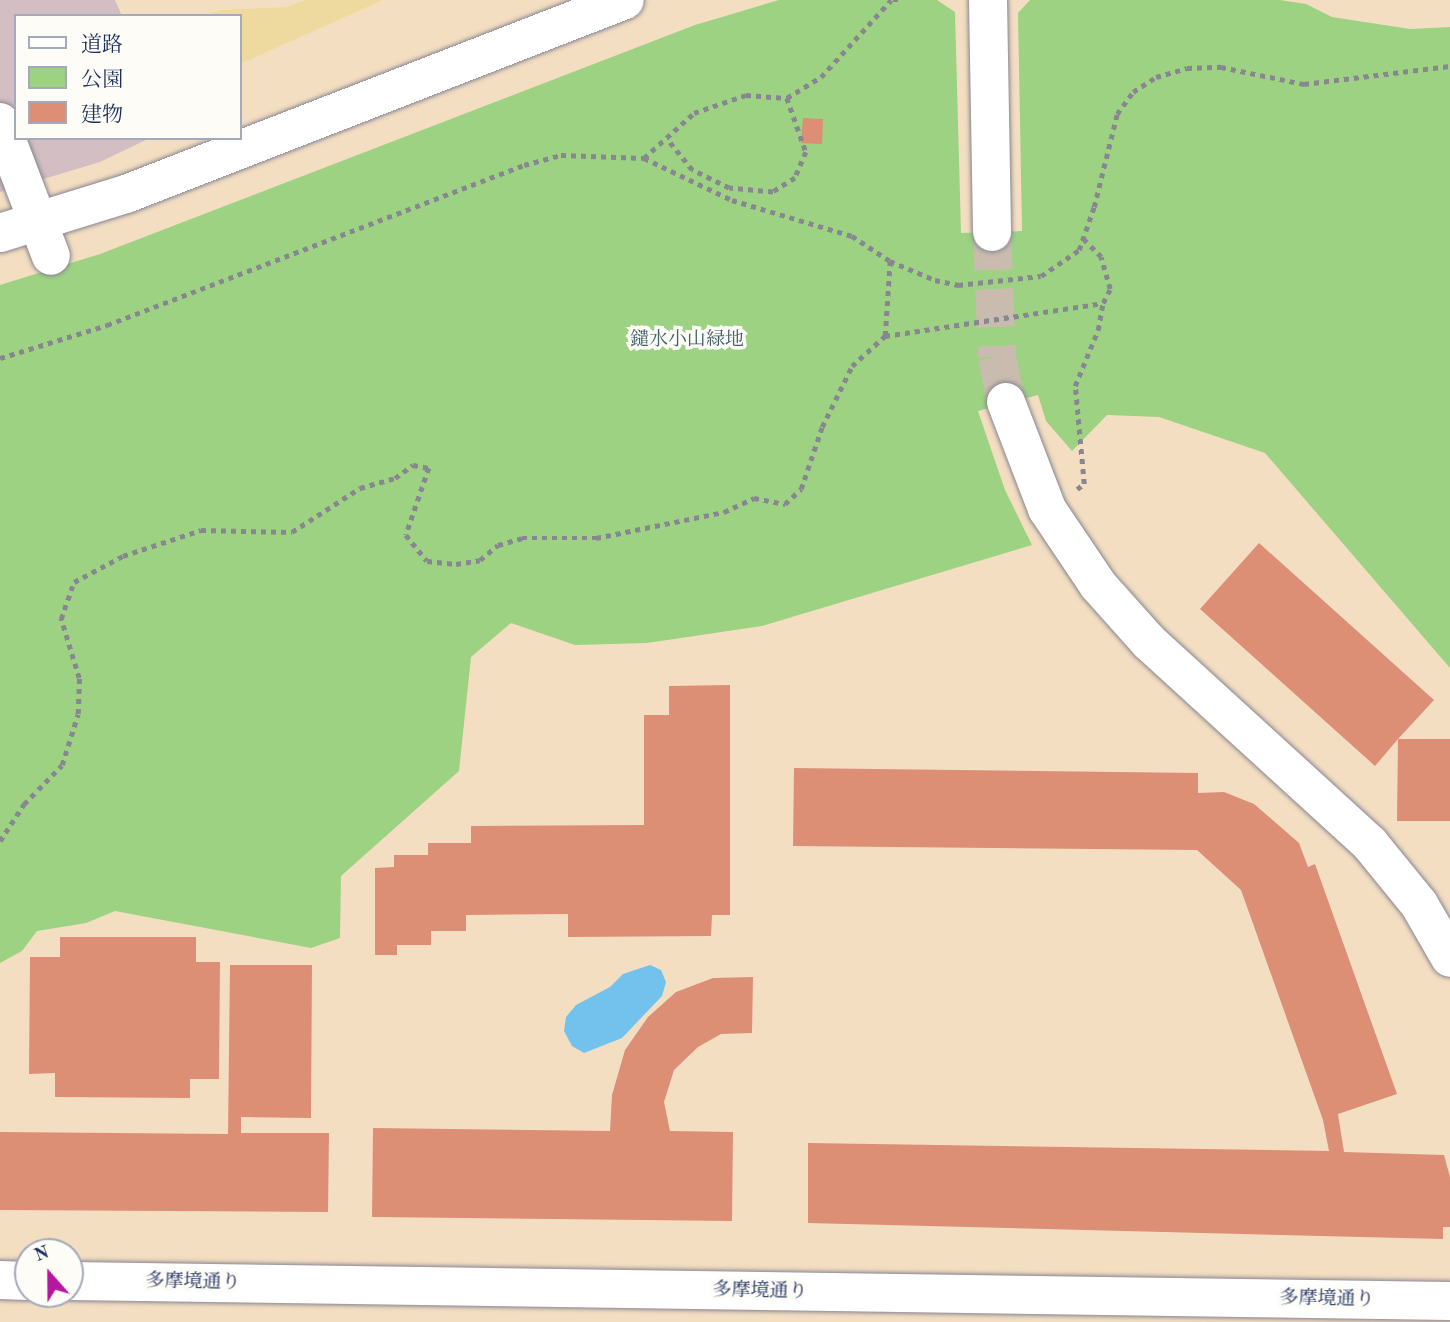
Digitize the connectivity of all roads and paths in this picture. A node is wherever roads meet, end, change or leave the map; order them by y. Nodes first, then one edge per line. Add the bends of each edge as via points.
1 (625, 0) edge
2 (892, 0) edge
3 (902, 0) edge
4 (988, 0) edge
5 (1450, 66) edge
6 (787, 98) junction
7 (0, 122) edge
8 (667, 139) junction
9 (644, 158) junction
10 (992, 232) tunnel mouth
11 (0, 233) edge
12 (45, 239) junction
13 (1084, 239) junction
14 (890, 261) junction
15 (1103, 303) junction
16 (885, 336) junction
17 (0, 358) edge
18 (1006, 402) tunnel mouth
19 (1067, 496) dead end
20 (0, 841) edge
21 (1450, 958) edge
22 (84, 1281) edge
23 (1450, 1301) edge
24 (868, 1308) edge

1 - 12 street via 126,194
2 - 3 path
2 - 6 path via 821,77
4 - 10 street
5 - 13 path via 1304,84 1221,67 1187,68 1156,76 1133,92 1117,114
6 - 8 path via 746,95 694,113
6 - 8 path via 806,152 795,178 773,192 729,188 692,170
7 - 12 street
8 - 9 path
9 - 14 path via 732,200 852,236
9 - 17 path via 561,155 524,165 130,317
11 - 12 street
13 - 14 path via 1059,268 1041,276 997,283 958,285
13 - 15 path via 1101,257 1111,289
14 - 16 path
15 - 16 path
15 - 19 path via 1098,330 1075,386 1084,484
16 - 20 path via 852,366 822,427 801,489 785,504 754,498 724,512 596,538 522,538 498,545 480,560 456,564 427,561 406,535 429,468 413,466 395,478 360,488 292,532 201,530 123,556 74,582 61,619 79,678 78,713 62,765 24,804
18 - 21 street via 1047,509 1098,585 1149,642 1370,844 1419,904
22 - 24 street, 多摩境通り
23 - 24 street, 多摩境通り

